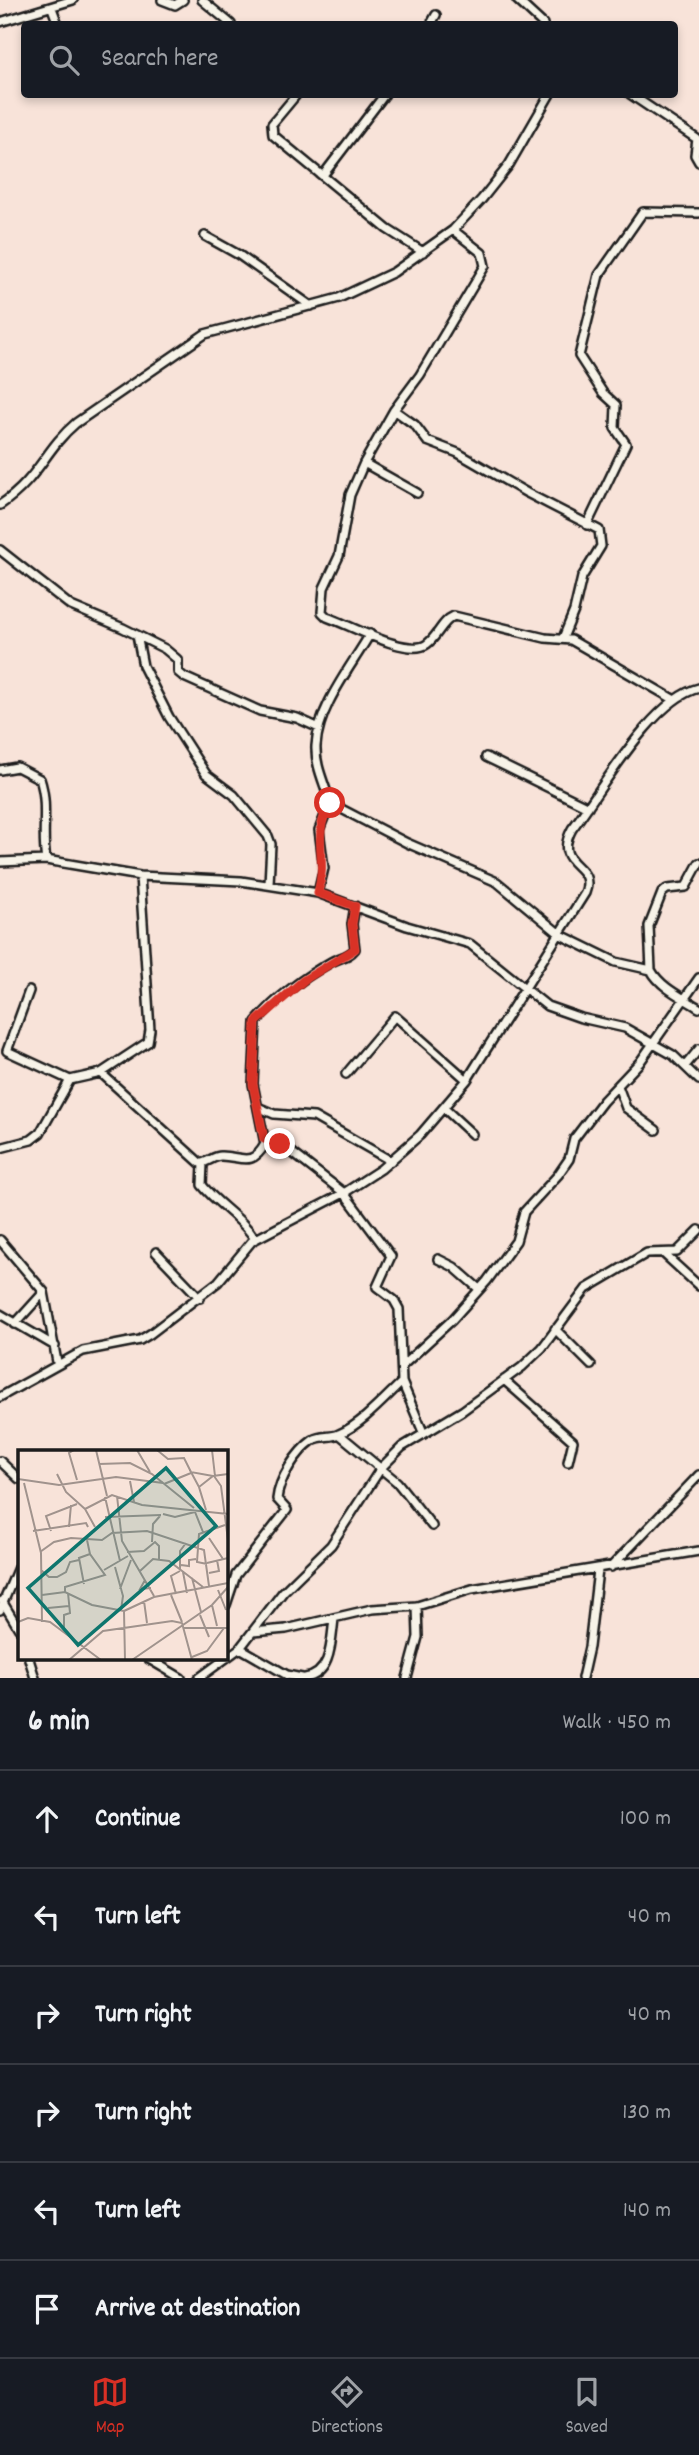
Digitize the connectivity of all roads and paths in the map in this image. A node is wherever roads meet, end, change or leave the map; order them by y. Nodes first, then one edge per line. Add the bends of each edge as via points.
1 (73, 0) edge
2 (162, 0) edge
3 (183, 0) edge
4 (202, 0) edge
5 (517, 0) edge
6 (52, 8) junction
7 (436, 15) dead end
8 (57, 21) edge
9 (227, 21) edge
10 (433, 21) edge
11 (540, 21) edge
12 (0, 22) edge
13 (294, 98) edge
14 (382, 98) edge
15 (548, 98) edge
16 (636, 98) edge
17 (699, 162) edge
18 (324, 174) junction
19 (699, 213) edge
20 (453, 230) junction
21 (205, 236) dead end
22 (423, 252) junction
23 (311, 306) junction
24 (394, 410) junction
25 (364, 463) junction
26 (417, 493) dead end
27 (0, 505) edge
28 (587, 524) junction
29 (0, 550) edge
30 (370, 634) junction
31 (137, 635) junction
32 (563, 638) junction
33 (699, 688) edge
34 (673, 699) junction
35 (319, 727) junction
36 (486, 757) dead end
37 (0, 770) edge
38 (330, 803) junction
39 (588, 807) junction
40 (46, 860) junction
41 (0, 862) edge
42 (699, 863) edge
43 (140, 876) junction
44 (269, 884) junction
45 (318, 893) junction
46 (355, 906) junction
47 (561, 935) junction
48 (651, 970) junction
49 (699, 978) edge
50 (525, 989) junction
51 (29, 991) dead end
52 (684, 998) junction
53 (699, 1008) edge
54 (653, 1044) junction
55 (699, 1049) edge
56 (685, 1066) junction
57 (101, 1073) junction
58 (346, 1074) dead end
59 (70, 1080) junction
60 (467, 1080) junction
61 (699, 1080) edge
62 (618, 1086) junction
63 (260, 1108) junction
64 (445, 1109) junction
65 (656, 1130) dead end
66 (472, 1134) dead end
67 (264, 1139) junction
68 (0, 1148) edge
69 (391, 1161) junction
70 (203, 1164) junction
71 (344, 1193) junction
72 (699, 1230) edge
73 (255, 1239) junction
74 (0, 1240) edge
75 (156, 1252) dead end
76 (663, 1253) junction
77 (438, 1259) dead end
78 (699, 1286) edge
79 (479, 1289) junction
80 (44, 1292) junction
81 (200, 1298) junction
82 (0, 1314) edge
83 (15, 1324) junction
84 (555, 1329) junction
85 (55, 1346) junction
86 (57, 1362) junction
87 (403, 1365) junction
88 (591, 1365) dead end
89 (504, 1380) junction
90 (402, 1382) junction
91 (0, 1397) edge
92 (423, 1432) junction
93 (339, 1434) junction
94 (0, 1461) edge
95 (568, 1462) dead end
96 (381, 1468) junction
97 (699, 1475) edge
98 (18, 1478) edge
99 (432, 1526) dead end
100 (699, 1551) edge
101 (18, 1567) edge
102 (611, 1568) junction
103 (598, 1570) junction
104 (2, 1598) edge
105 (228, 1599) edge
106 (417, 1606) junction
107 (0, 1610) edge
108 (334, 1619) junction
109 (18, 1627) edge
110 (253, 1632) junction
111 (240, 1648) junction
112 (228, 1657) edge
113 (29, 1660) edge
114 (151, 1660) edge
115 (224, 1660) edge
116 (202, 1677) edge
117 (35, 1678) edge
118 (181, 1678) edge
119 (304, 1678) edge
120 (407, 1678) edge
121 (582, 1678) edge

1 - 6 street
2 - 3 street via 175,5
4 - 9 street
5 - 11 street
6 - 8 street
6 - 12 street
7 - 10 street
13 - 18 street via 271,131
14 - 18 street
15 - 20 street via 509,165
16 - 17 street via 697,139
18 - 22 street via 387,229
19 - 28 street via 646,210 599,275 579,356 616,405 615,428 626,444
20 - 22 street
20 - 24 street via 482,253 485,266
21 - 23 street
22 - 23 street via 374,282
23 - 27 street via 224,328 176,352 63,433 36,475
24 - 25 street
24 - 28 street via 427,441 458,453
25 - 26 street
25 - 30 street via 321,607 327,617
28 - 32 street via 599,530 602,540 582,577
29 - 31 street via 71,606
30 - 32 street via 408,648 421,647 450,618 462,617 545,638
30 - 35 street
31 - 35 street via 174,655 184,677 260,710
31 - 44 street via 143,666 206,774 234,795 268,836
32 - 34 street
33 - 34 street
34 - 39 street via 639,736
35 - 38 street via 318,769
36 - 39 street
37 - 40 street via 17,767 40,779
38 - 45 street via 318,830 324,868
38 - 47 street via 407,843 484,875
39 - 47 street via 565,847 571,862 586,874 588,887
40 - 41 street
40 - 43 street
42 - 48 street via 687,887 667,889 658,901 649,926
43 - 44 street
43 - 57 street via 150,1039
44 - 45 street
45 - 46 street
46 - 50 street via 470,944
46 - 63 street via 352,953 304,980 256,1022 253,1084
47 - 48 street via 616,962
47 - 50 street
48 - 52 street
49 - 52 street
50 - 54 street via 547,1006 625,1028
50 - 60 street
51 - 59 street via 7,1051
52 - 53 street
52 - 54 street
54 - 56 street
54 - 62 street
55 - 56 street
56 - 61 street
57 - 59 street
57 - 70 street
58 - 60 street via 395,1016
59 - 68 street via 40,1133
60 - 64 street
62 - 65 street via 626,1108
62 - 79 street via 574,1139 564,1167 524,1212 516,1241
63 - 67 street
63 - 69 street via 274,1114 314,1117
64 - 66 street
64 - 69 street
67 - 70 street via 256,1156 240,1161 216,1156
67 - 71 street via 285,1147
69 - 71 street
70 - 73 street via 202,1185
71 - 73 street
71 - 87 street via 391,1256 377,1287 399,1309
72 - 76 street via 677,1252
73 - 81 street
74 - 80 street
75 - 81 street
76 - 78 street
76 - 84 street via 647,1253 586,1289
77 - 79 street
79 - 87 street
80 - 83 street
80 - 85 street
81 - 86 street via 140,1340 94,1347
82 - 83 street
83 - 85 street
84 - 88 street
84 - 89 street via 535,1355
85 - 86 street
86 - 91 street
87 - 90 street
89 - 92 street
89 - 95 street via 573,1441
90 - 92 street
90 - 93 street
92 - 96 street
93 - 96 street
93 - 105 street via 311,1442 281,1479 277,1499 287,1510 236,1575
94 - 98 street
96 - 99 street
96 - 110 street via 336,1538 283,1592
97 - 102 street
100 - 102 street
101 - 104 street
102 - 103 street
103 - 106 street via 472,1589
103 - 121 street
104 - 107 street
104 - 109 street
106 - 108 street via 372,1609
106 - 120 street via 418,1637
108 - 110 street
108 - 119 street via 324,1666
110 - 111 street
111 - 112 street
111 - 119 street via 287,1675
113 - 117 street
114 - 118 street
115 - 116 street

